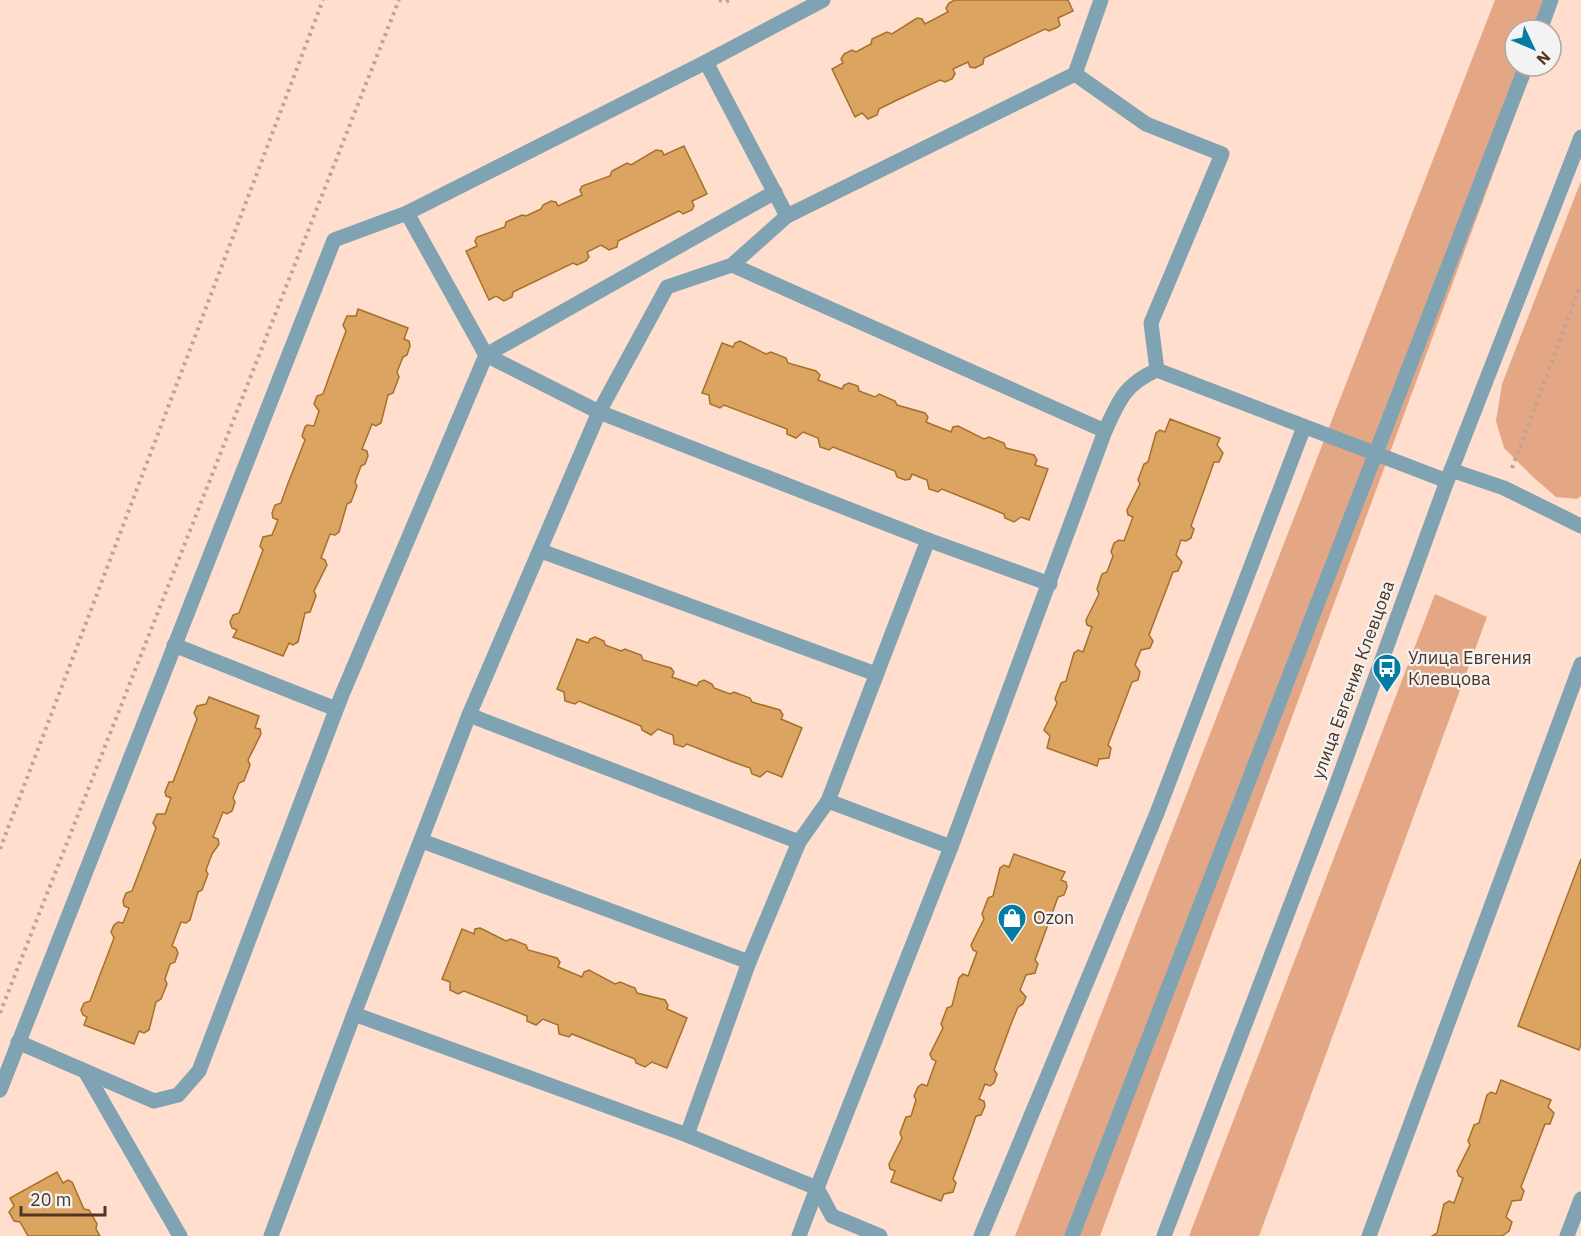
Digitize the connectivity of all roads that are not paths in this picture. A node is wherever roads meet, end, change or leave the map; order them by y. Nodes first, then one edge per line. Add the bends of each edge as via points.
1 (823, 0) edge
2 (1101, 0) edge
3 (1551, 0) edge
4 (1544, 18) edge
5 (706, 62) junction
6 (1075, 74) junction
7 (1521, 78) edge
8 (1581, 137) edge
9 (774, 192) junction
10 (407, 213) junction
11 (787, 216) junction
12 (732, 266) junction
13 (486, 355) junction
14 (1157, 370) junction
15 (598, 412) junction
16 (1304, 427) junction
17 (1105, 431) junction
18 (1376, 454) junction
19 (1449, 475) junction
20 (1581, 526) edge
21 (928, 540) junction
22 (541, 550) junction
23 (1050, 584) junction
24 (174, 645) junction
25 (1581, 664) edge
26 (876, 674) junction
27 (336, 709) junction
28 (469, 715) junction
29 (828, 801) junction
30 (422, 842) junction
31 (799, 842) junction
32 (951, 848) junction
33 (749, 962) junction
34 (354, 1014) junction
35 (18, 1042) junction
36 (85, 1071) junction
37 (0, 1090) edge
38 (687, 1135) junction
39 (818, 1188) junction
40 (1581, 1199) edge
41 (180, 1236) edge
42 (271, 1236) edge
43 (800, 1236) edge
44 (880, 1236) edge
45 (981, 1236) edge
46 (1072, 1236) edge
47 (1164, 1236) edge
48 (1369, 1236) edge
49 (1567, 1236) edge

1 - 5 street
2 - 6 street
3 - 4 street
5 - 9 street
5 - 10 street
6 - 11 street
6 - 14 street via 1146,124 1222,154 1151,323
7 - 18 street
8 - 19 street, улица Евгения Клевцова
9 - 11 street
9 - 13 street
10 - 13 street
10 - 24 street via 334,240
11 - 12 street
12 - 15 street via 667,287
12 - 17 street
13 - 15 street
13 - 27 street
14 - 16 street
14 - 17 street via 1136,379 1119,399
15 - 21 street
15 - 22 street
16 - 18 street
16 - 45 street via 1157,813
17 - 23 street
18 - 19 street
18 - 46 street
19 - 20 street via 1504,488
19 - 47 street, улица Евгения Клевцова via 1333,794
21 - 23 street
21 - 26 street
22 - 26 street
22 - 28 street
23 - 32 street
24 - 27 street
24 - 35 street
25 - 48 street
26 - 29 street
27 - 36 street via 199,1071 178,1095 154,1101
28 - 30 street
28 - 31 street
29 - 31 street
29 - 32 street
30 - 33 street
30 - 34 street
31 - 33 street
32 - 39 street
33 - 38 street
34 - 38 street
34 - 42 street
35 - 36 street
35 - 37 street
36 - 41 street
38 - 39 street
39 - 43 street
39 - 44 street via 832,1216
40 - 49 street

